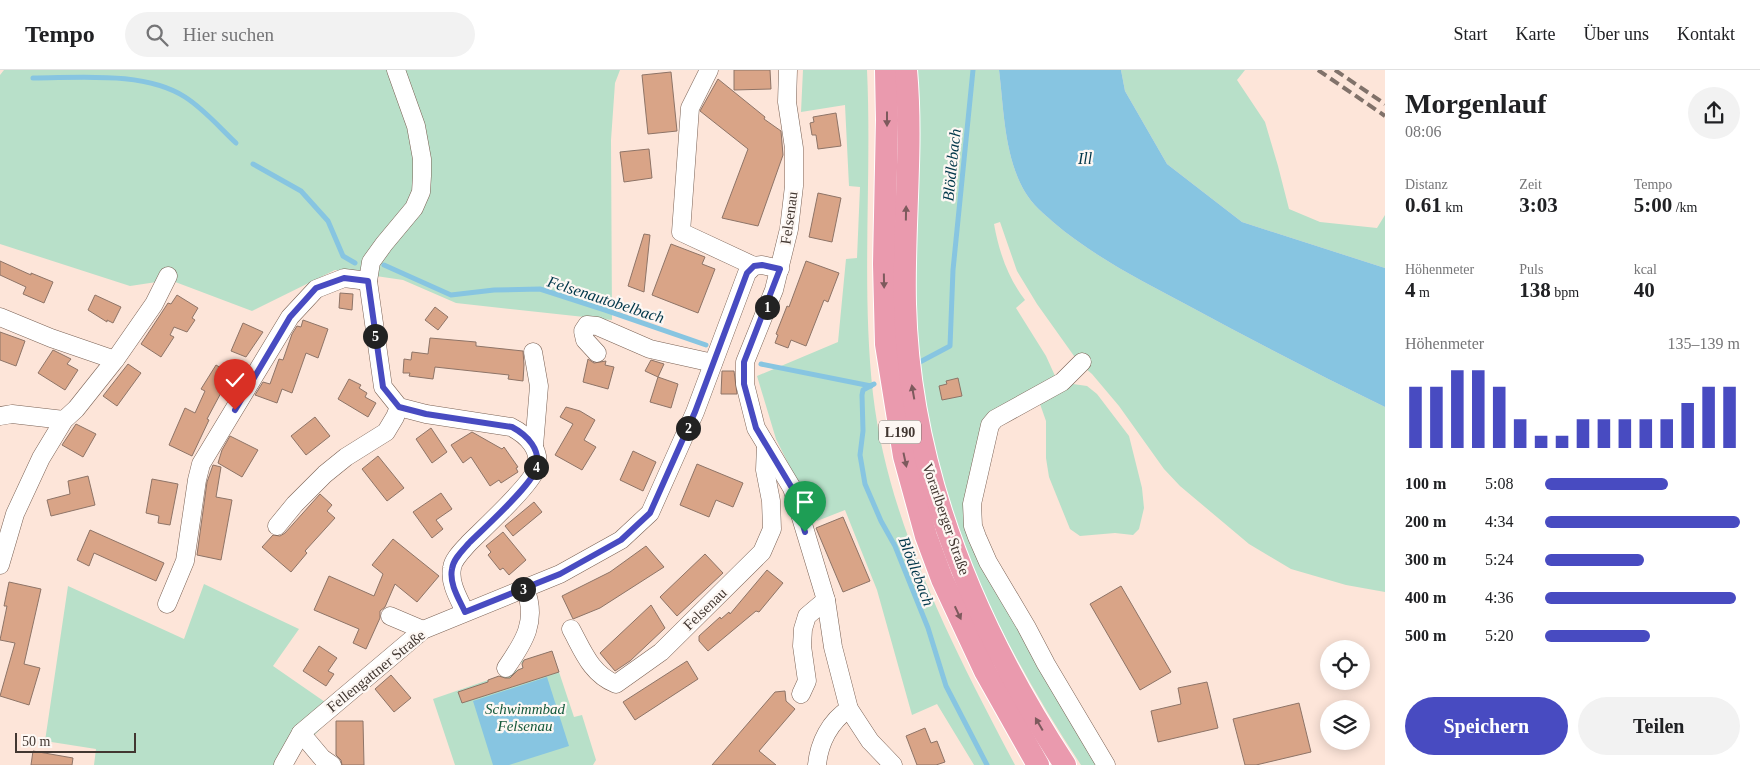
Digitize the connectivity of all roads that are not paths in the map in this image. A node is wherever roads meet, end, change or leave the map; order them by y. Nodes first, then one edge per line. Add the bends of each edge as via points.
1 (396, 70) edge
2 (709, 70) edge
3 (788, 70) edge
4 (886, 70) edge
5 (906, 70) edge
6 (754, 266) junction
7 (780, 269) junction
8 (168, 276) dead end
9 (368, 281) junction
10 (0, 317) edge
11 (533, 352) dead end
12 (597, 354) dead end
13 (115, 360) junction
14 (1082, 362) dead end
15 (713, 363) junction
16 (399, 407) junction
17 (0, 416) edge
18 (64, 420) junction
19 (766, 445) junction
20 (534, 446) junction
21 (278, 526) dead end
22 (0, 565) edge
23 (525, 588) junction
24 (826, 600) junction
25 (167, 604) dead end
26 (465, 612) junction
27 (390, 616) dead end
28 (571, 629) dead end
29 (423, 630) junction
30 (506, 668) dead end
31 (801, 694) dead end
32 (849, 709) junction
33 (302, 733) junction
34 (1031, 759) edge
35 (284, 765) edge
36 (332, 765) edge
37 (817, 765) edge
38 (893, 765) edge
39 (1065, 765) edge
40 (1106, 765) edge

1 - 9 street via 416,126 422,159 421,192 414,208 371,262
2 - 6 street via 690,108 681,232
3 - 7 street, Felsenau via 787,102 794,148 794,186
4 -> 34 main road, Vorarlberger Straße / L190 via 886,344 904,456 942,579
39 -> 5 main road, Vorarlberger Straße / L190 via 1018,686 978,606 953,548 924,454 910,375 905,304
6 - 7 street
6 - 15 street, Fellengattner Straße via 747,273
7 - 19 street, Felsenau via 744,362 744,384 756,428
8 - 13 street via 154,304
9 - 16 street via 383,387
9 - 25 street via 344,278 316,288 290,317 202,464 185,561
10 - 13 street
11 - 20 street via 539,386
12 - 15 street via 585,340 583,331 587,325 597,326 650,350
13 - 18 street
14 - 40 street via 1062,382 990,425 973,491 972,515 988,562
15 - 23 street, Fellengattner Straße via 650,513 621,540 560,574
16 - 20 street via 512,427 523,433
16 - 21 street via 386,432 325,474
17 - 18 street via 12,414
18 - 22 street via 41,458 15,514
19 - 24 street, Felsenau via 792,488
19 - 28 street, Felsenau via 765,470 772,529 762,552 661,652 616,684 603,679
20 - 26 street via 536,470 525,486 460,553 452,567 452,583
23 - 26 street, Fellengattner Straße
23 - 30 street via 531,610 530,624 521,646
24 - 31 street via 807,616 802,646 807,681
24 - 32 street, Felsenau via 833,648
26 - 29 street, Fellengattner Straße
27 - 29 street
29 - 33 street, Fellengattner Straße
32 - 37 street via 825,735
32 - 38 street, Felsenau via 870,741
33 - 35 street, Fellengattner Straße
33 - 36 street via 322,758

